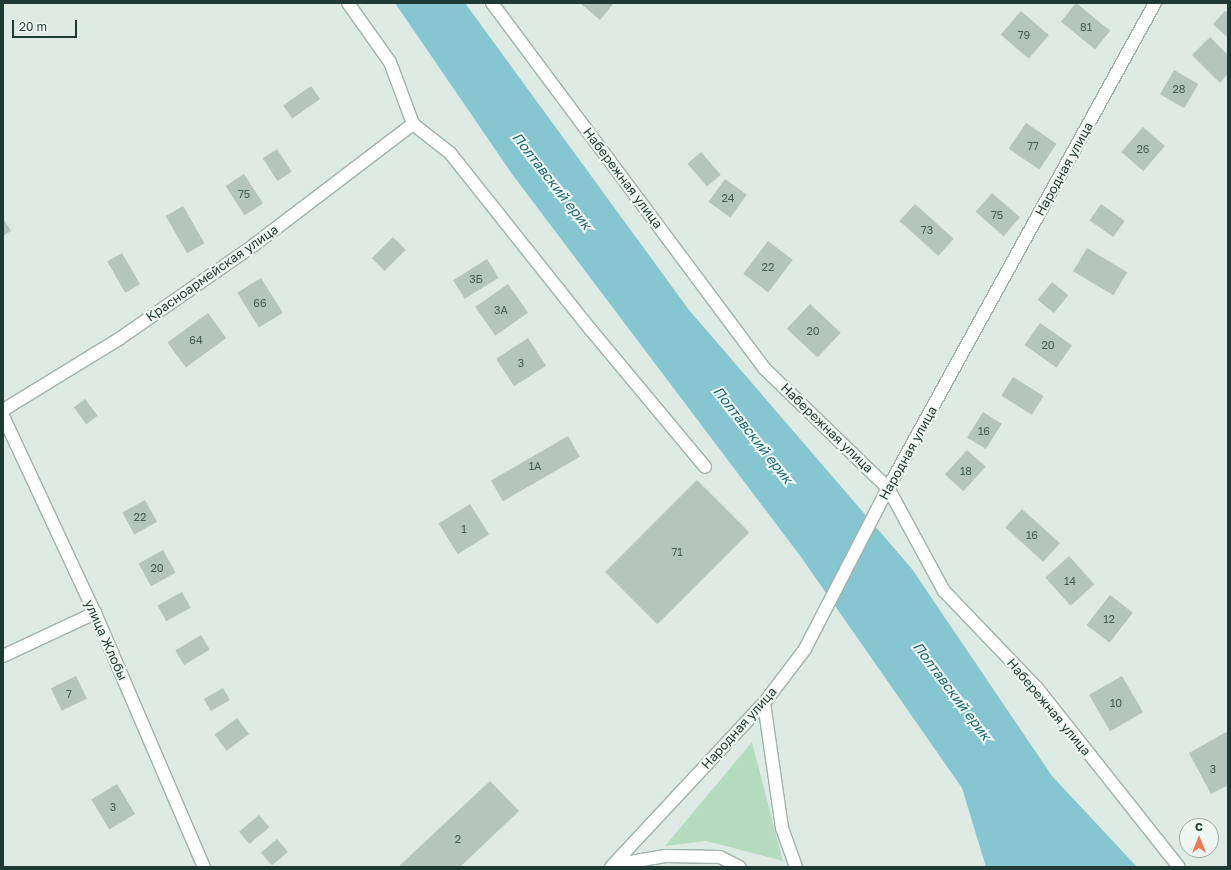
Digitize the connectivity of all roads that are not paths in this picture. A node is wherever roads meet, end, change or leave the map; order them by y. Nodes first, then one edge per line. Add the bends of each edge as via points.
1 (348, 3) edge
2 (493, 3) edge
3 (1155, 3) edge
4 (413, 124) junction
5 (3, 410) edge
6 (3, 416) edge
7 (705, 467) dead end
8 (888, 488) junction
9 (95, 613) junction
10 (3, 656) edge
11 (764, 703) junction
12 (612, 866) edge
13 (204, 867) edge
14 (740, 867) edge
15 (796, 867) edge
16 (1179, 867) edge

1 - 4 street via 390,62
2 - 8 street, Набережная улица via 765,369
3 - 8 street, Народная улица
4 - 5 street, Красноармейская улица via 222,267 119,339
4 - 7 street via 450,153 591,330
6 - 9 street, улица Жлобы
8 - 11 street, Народная улица via 805,649
8 - 16 street, Набережная улица via 944,591 1037,688
9 - 10 street
9 - 13 street, улица Жлобы
11 - 12 street, Народная улица
11 - 15 street via 782,828
12 - 14 street via 665,856 720,857

